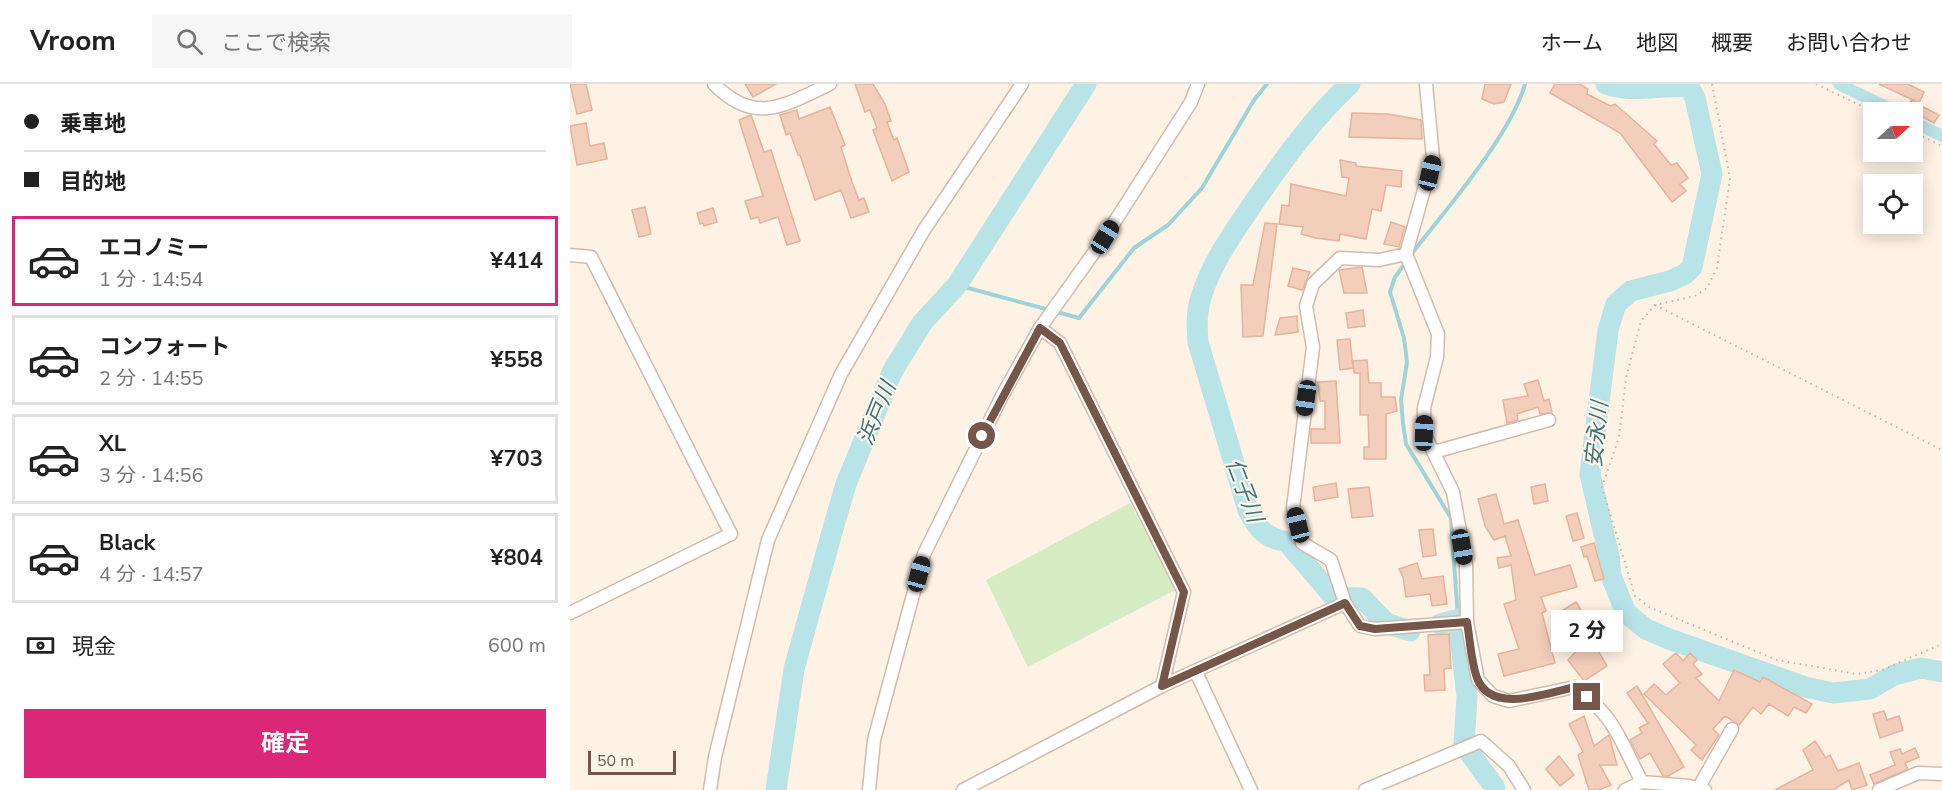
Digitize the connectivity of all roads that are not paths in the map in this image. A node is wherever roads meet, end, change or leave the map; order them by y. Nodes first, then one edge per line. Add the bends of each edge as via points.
1 (714, 84) edge
2 (830, 84) edge
3 (1022, 84) edge
4 (1198, 84) edge
5 (1426, 84) edge
6 (1406, 254) junction
7 (570, 255) edge
8 (1040, 328) junction
9 (1549, 420) dead end
10 (1434, 452) junction
11 (1345, 603) junction
12 (570, 613) edge
13 (1467, 622) junction
14 (1196, 672) junction
15 (1162, 686) junction
16 (1732, 729) dead end
17 (1942, 774) edge
18 (1642, 782) junction
19 (1701, 789) edge
20 (710, 790) edge
21 (869, 790) edge
22 (963, 790) edge
23 (1251, 790) edge
24 (1365, 790) edge
25 (1524, 790) edge
26 (1625, 790) edge
27 (1879, 790) edge

1 - 2 street via 739,104 756,110 771,109
3 - 20 street via 924,230 836,385 768,540
4 - 8 street via 1191,102 1105,237
5 - 6 street via 1433,158
6 - 10 street via 1438,334 1424,433
6 - 11 street via 1379,260 1340,258 1313,284 1306,306 1313,347 1293,508 1302,543 1330,560
7 - 12 street via 591,257 731,534
8 - 15 street via 1060,343 1184,592
8 - 21 street via 924,554 874,740
9 - 10 street
10 - 13 street via 1453,492 1466,565
11 - 13 street via 1360,626 1375,629
11 - 14 street
13 - 18 street via 1478,680 1493,696 1509,701 1575,687 1599,706 1616,728
14 - 15 street
14 - 23 street
15 - 22 street
16 - 19 street
17 - 27 street via 1918,773
18 - 19 street
18 - 26 street
24 - 25 street via 1481,741 1509,766

